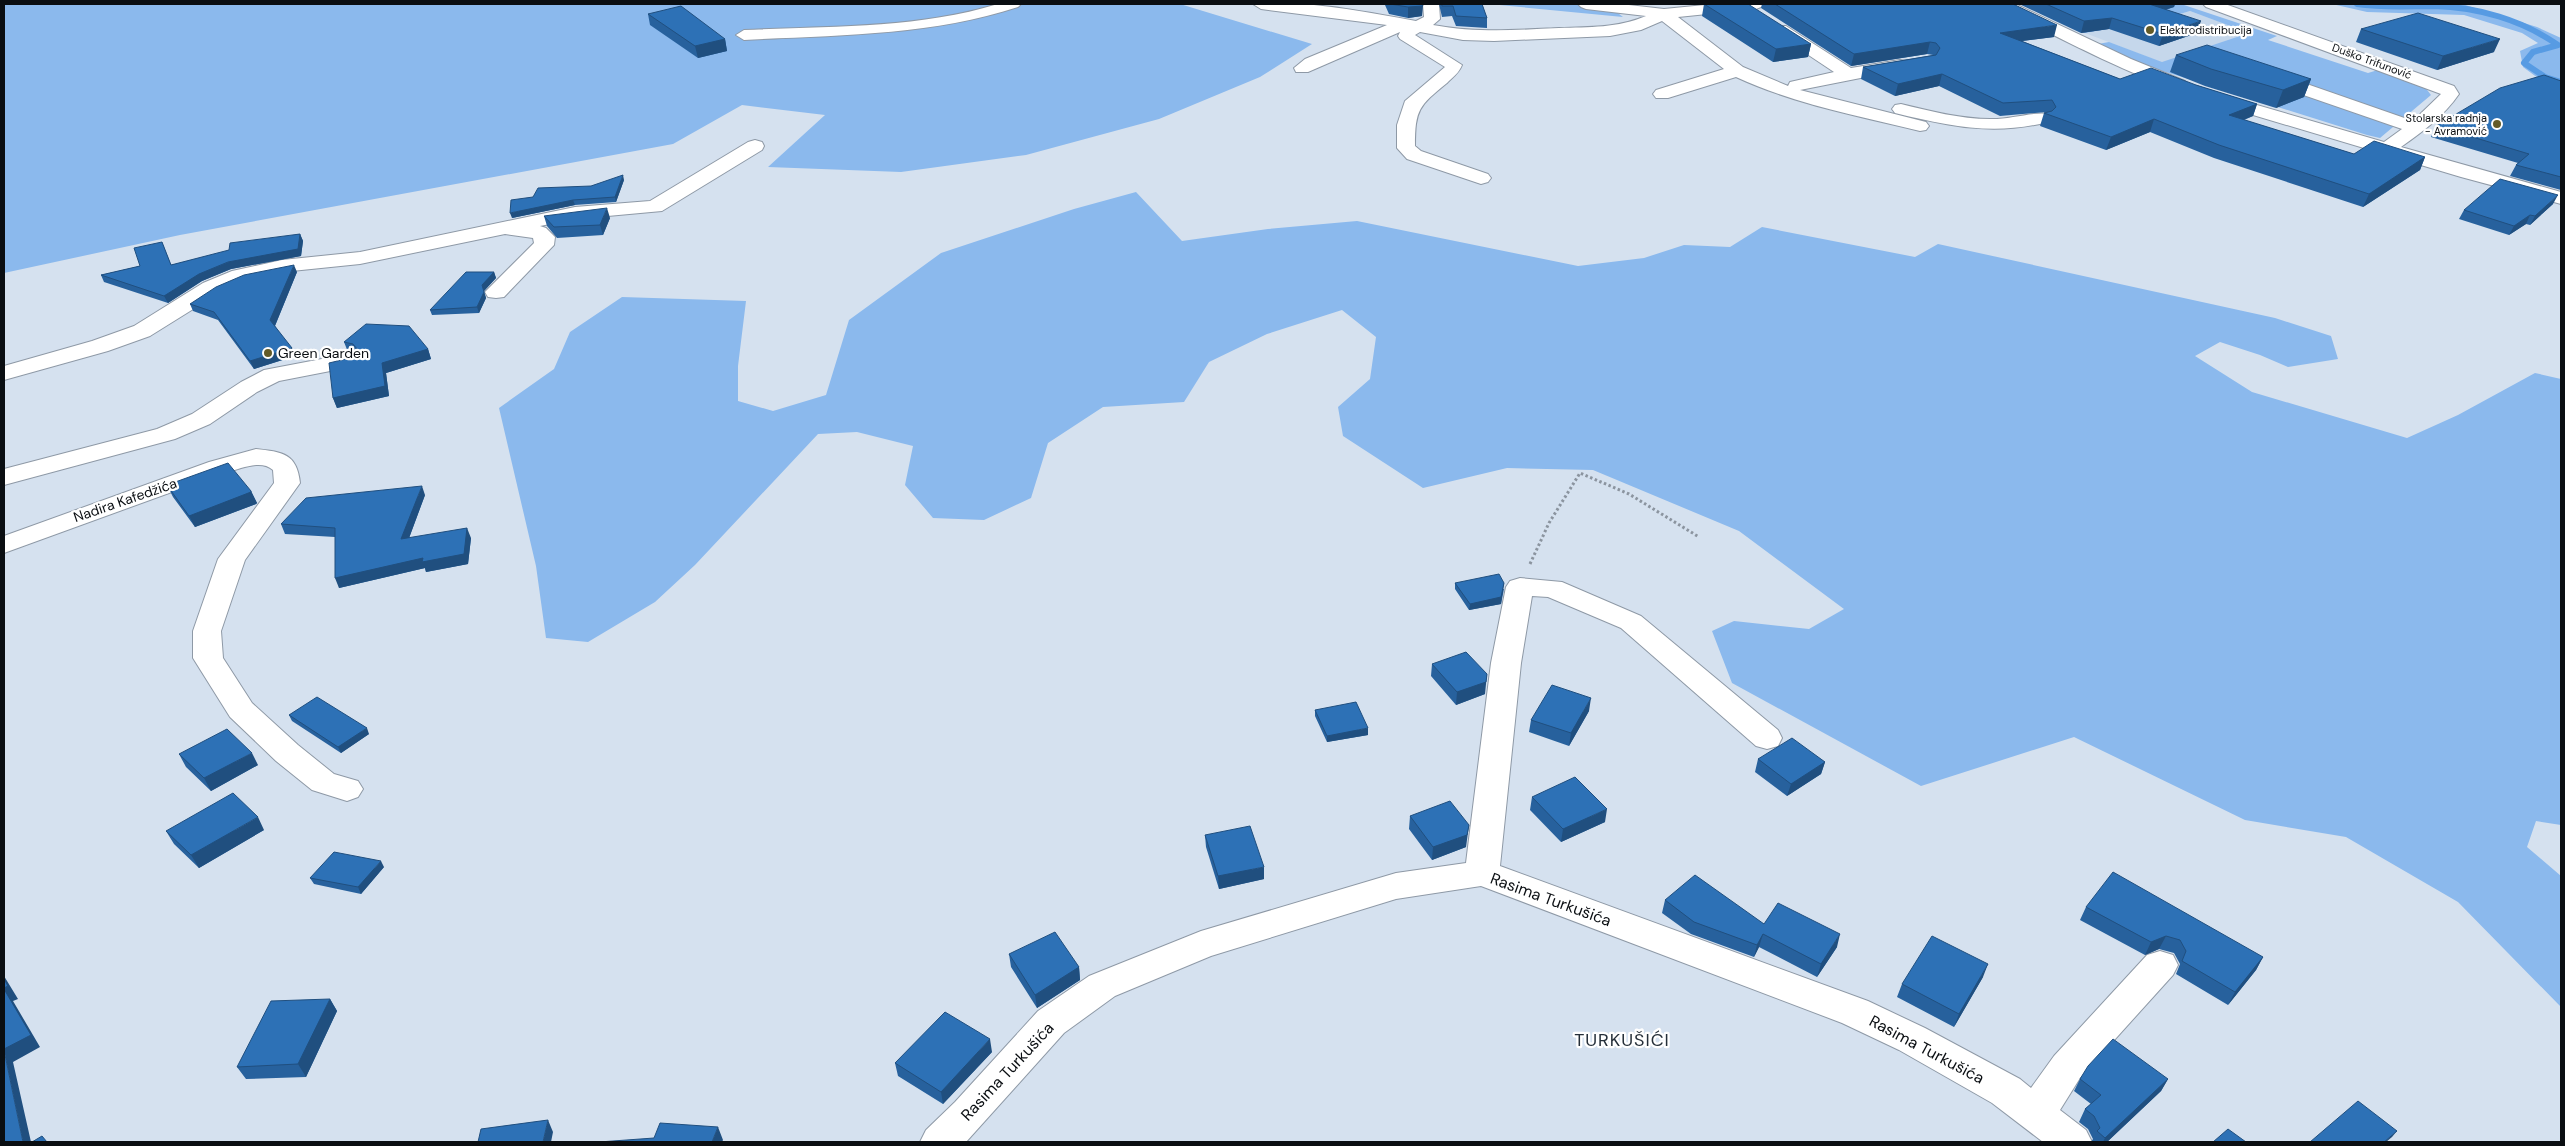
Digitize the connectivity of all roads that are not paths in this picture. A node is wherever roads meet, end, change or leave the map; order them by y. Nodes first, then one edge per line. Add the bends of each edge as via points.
1 (1013, 4) edge
2 (1261, 4) edge
3 (1431, 4) edge
4 (1586, 4) edge
5 (2003, 4) edge
6 (2211, 4) edge
7 (1614, 7) edge
8 (1357, 9) edge
9 (1757, 12) edge
10 (1664, 14) junction
11 (1418, 26) junction
12 (744, 35) dead end
13 (1918, 62) edge
14 (1302, 68) dead end
15 (1744, 74) junction
16 (1848, 74) junction
17 (2259, 74) edge
18 (1796, 86) junction
19 (1662, 94) dead end
20 (2042, 118) edge
21 (1920, 126) dead end
22 (2415, 128) junction
23 (755, 146) dead end
24 (2386, 149) junction
25 (1481, 178) dead end
26 (2561, 198) edge
27 (490, 230) junction
28 (496, 292) dead end
29 (348, 361) edge
30 (4, 373) edge
31 (4, 476) edge
32 (4, 545) edge
33 (1767, 738) dead end
34 (347, 789) dead end
35 (1482, 873) junction
36 (2160, 965) dead end
37 (2035, 1114) junction
38 (940, 1142) edge
39 (2072, 1142) edge

1 - 12 street via 991,12 933,22
2 - 8 street
3 - 11 street via 1432,19
4 - 7 street
5 - 24 street via 2125,63 2202,93
6 - 22 street, Duško Trifunović via 2448,90 2447,98
7 - 10 street
8 - 11 street
9 - 10 street
9 - 16 street
10 - 11 street via 1635,27 1600,32 1486,36
10 - 15 street
11 - 14 street via 1397,27
11 - 25 street via 1406,36 1454,65 1414,101 1406,125 1406,148 1414,154
13 - 16 street
15 - 18 street
15 - 19 street
15 - 21 street via 1818,101
16 - 18 street
17 - 22 street
18 - 20 street via 1969,124 2013,126
22 - 24 street, Duško Trifunović
23 - 27 street via 655,207 575,213
24 - 26 street
27 - 28 street via 539,232 545,238 544,245
27 - 30 street via 360,258 282,266 240,276 211,288 142,331
29 - 31 street via 272,375 201,419 166,434
32 - 34 street, Nadira Kafedžića via 218,468 256,457 276,459 286,468 287,483 232,559 207,631 208,658 240,710 323,782
33 - 35 street via 1630,622 1552,588 1520,587 1506,663
35 - 37 street, Rasima Turkušića via 1855,1012 2006,1091
35 - 38 street, Rasima Turkušića via 1396,886 1201,945 1102,986 1051,1022 970,1114
36 - 37 street via 2067,1067
37 - 39 street, Rasima Turkušića

